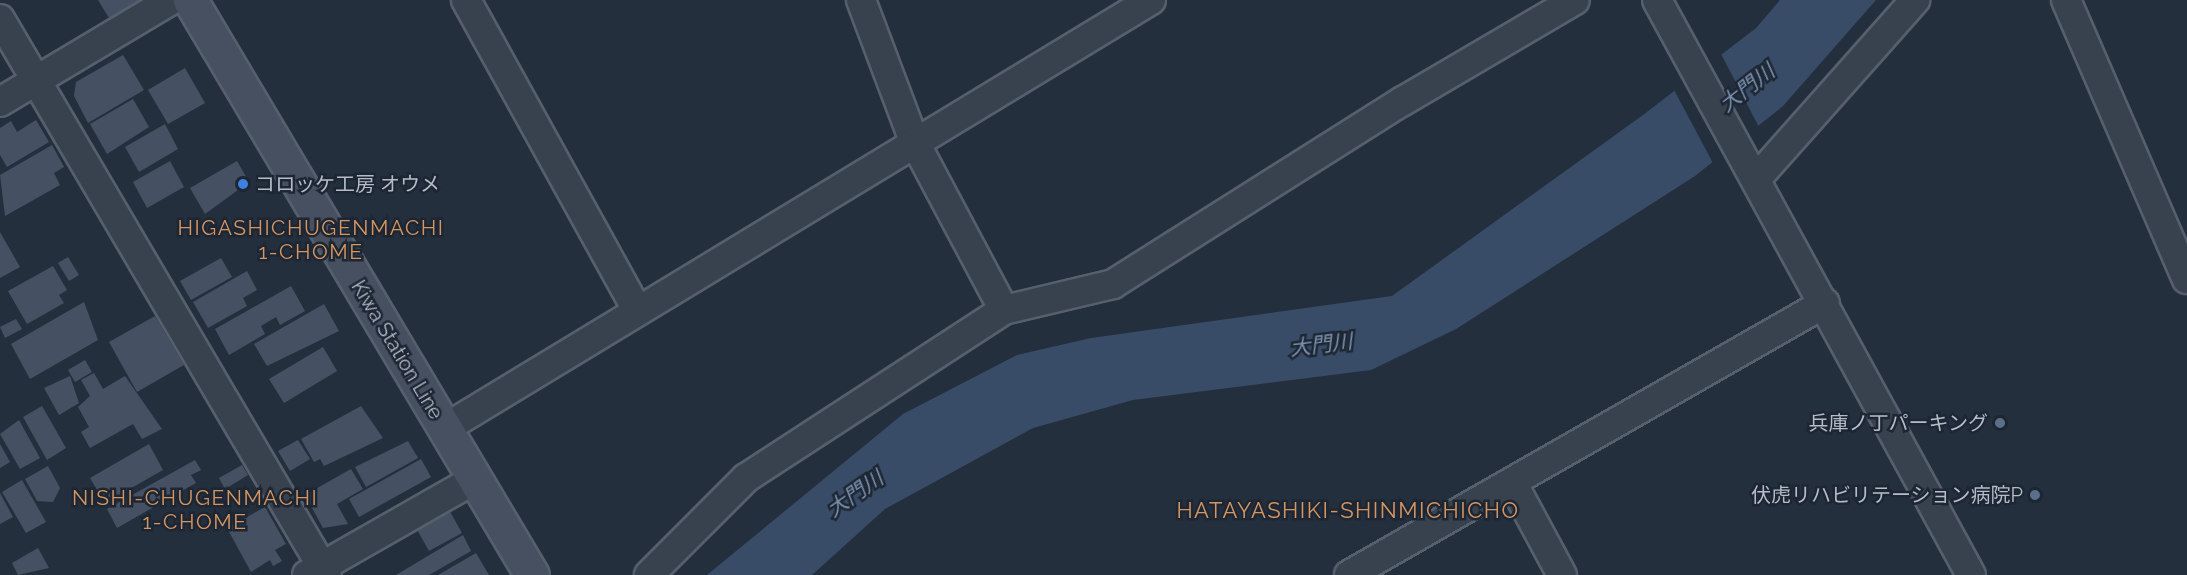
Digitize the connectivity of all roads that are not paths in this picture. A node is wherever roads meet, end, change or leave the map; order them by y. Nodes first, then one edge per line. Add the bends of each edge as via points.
1 (171, 0) edge
2 (190, 0) edge
3 (466, 0) edge
4 (861, 0) edge
5 (1151, 0) edge
6 (1575, 0) edge
7 (1657, 0) edge
8 (1915, 0) edge
9 (2066, 0) edge
10 (0, 19) edge
11 (35, 80) junction
12 (0, 102) edge
13 (914, 141) junction
14 (1753, 171) junction
15 (2187, 279) edge
16 (1825, 303) junction
17 (637, 310) junction
18 (1004, 310) junction
19 (444, 429) junction
20 (475, 478) junction
21 (1513, 484) junction
22 (319, 572) edge
23 (532, 575) edge
24 (649, 575) edge
25 (1349, 575) edge
26 (1562, 575) edge
27 (1971, 575) edge

1 - 11 street
2 - 19 main road, Kiwa Station Line
3 - 17 street
4 - 13 street
5 - 13 street
6 - 18 street via 1403,101 1113,284
7 - 14 street
8 - 14 street
9 - 15 street
10 - 11 street
11 - 12 street
11 - 22 street
13 - 17 street
13 - 18 street
14 - 16 street
16 - 21 street
16 - 27 street
17 - 19 street
18 - 24 street via 746,478
19 - 20 main road, Kiwa Station Line
20 - 22 street
20 - 23 main road, Kiwa Station Line
21 - 25 street
21 - 26 street

